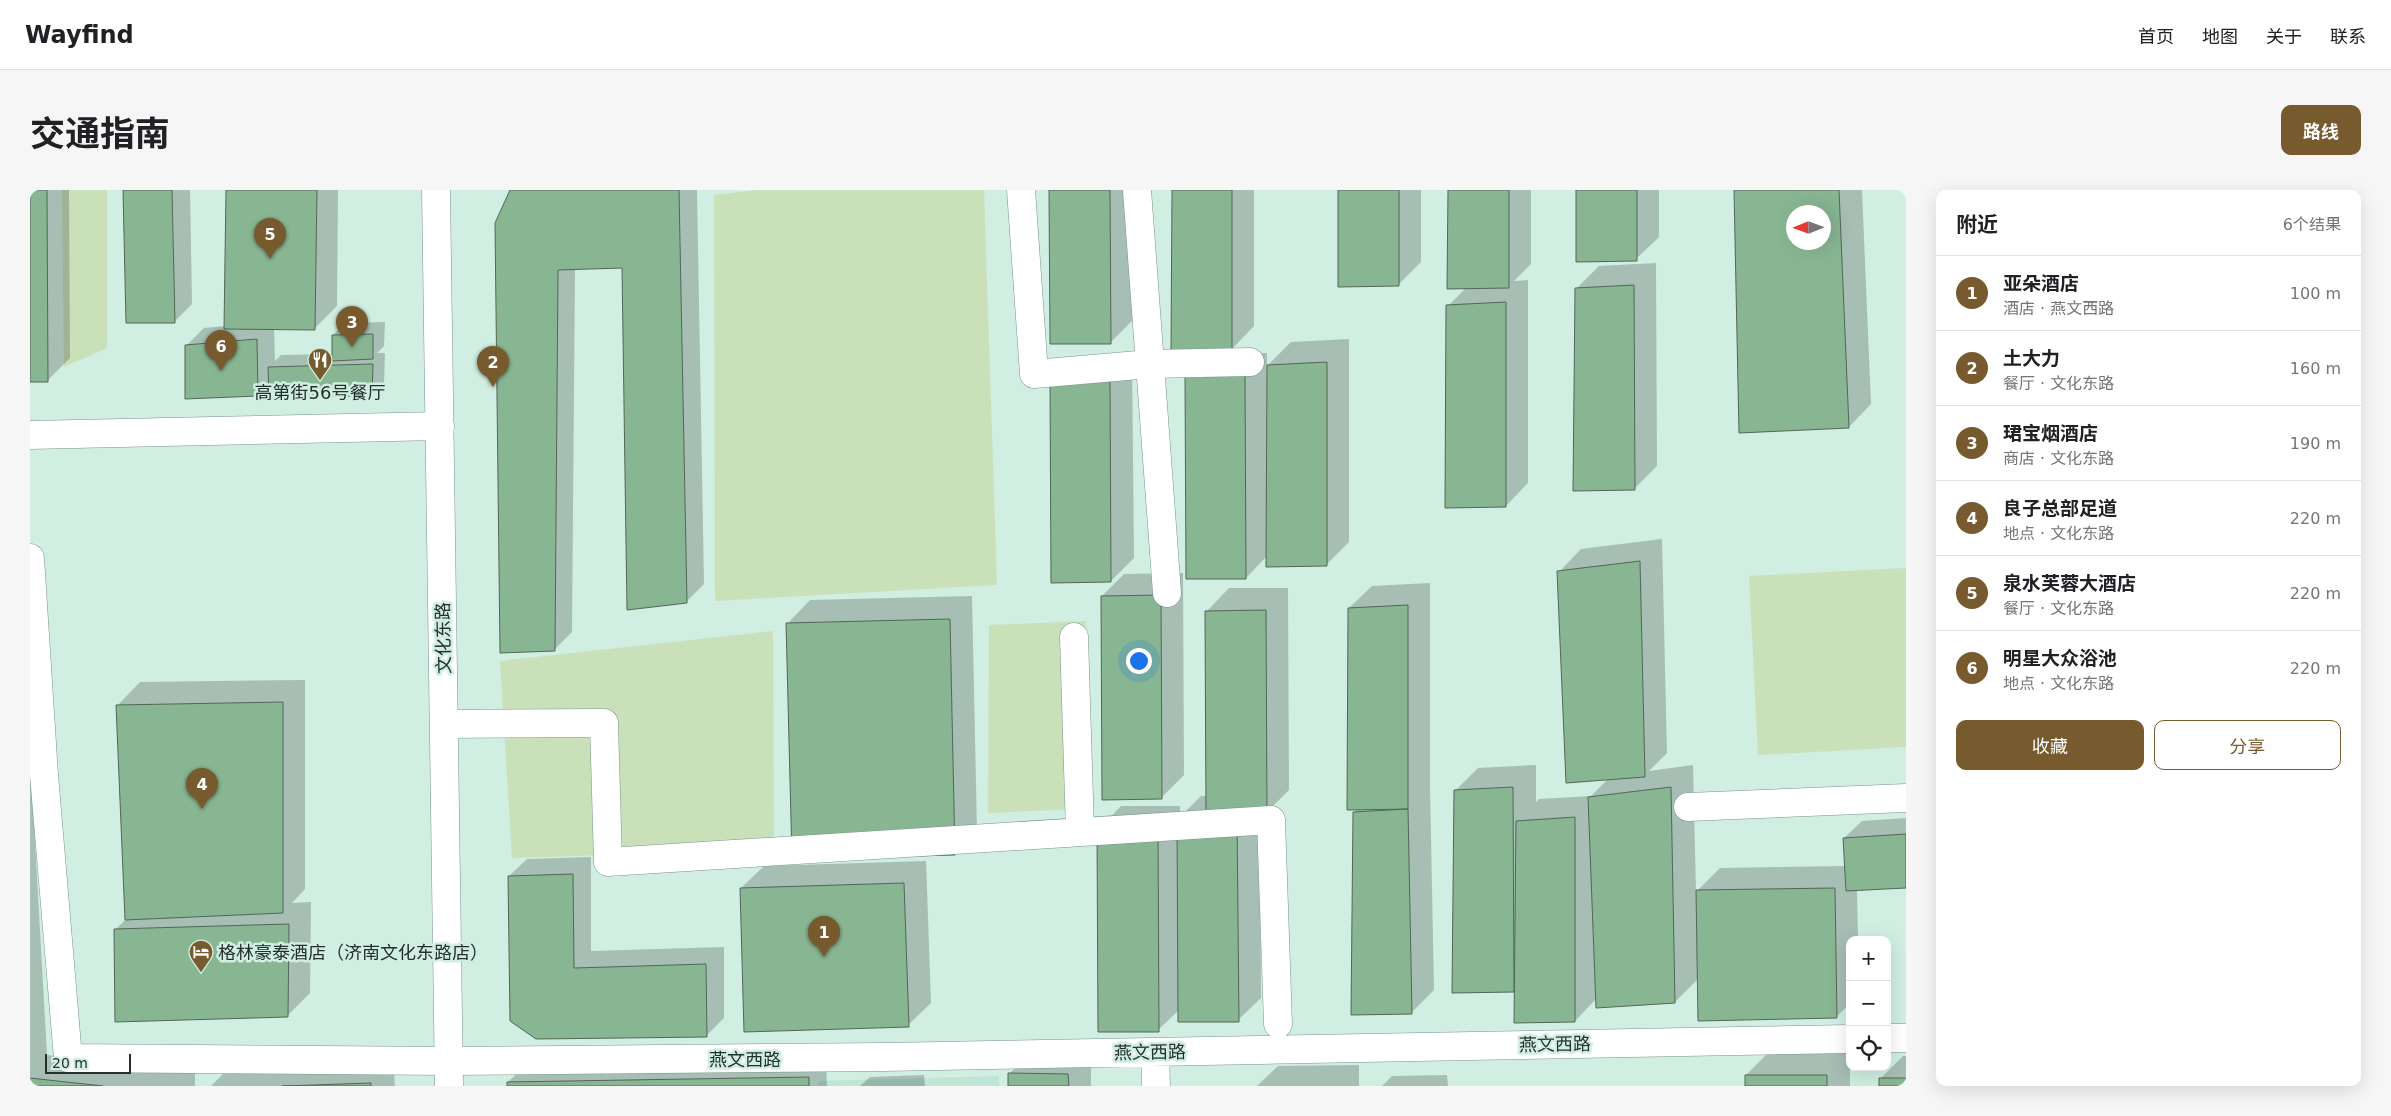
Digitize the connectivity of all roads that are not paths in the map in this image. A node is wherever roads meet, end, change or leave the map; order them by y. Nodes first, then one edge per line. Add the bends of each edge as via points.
1 (436, 190) edge
2 (1021, 190) edge
3 (1137, 190) edge
4 (1250, 362) dead end
5 (1150, 364) junction
6 (440, 426) junction
7 (30, 435) edge
8 (30, 558) edge
9 (1167, 593) dead end
10 (1074, 637) dead end
11 (444, 724) junction
12 (1906, 798) edge
13 (1688, 807) dead end
14 (1080, 832) junction
15 (1278, 1024) dead end
16 (1891, 1038) edge
17 (1906, 1038) edge
18 (1846, 1039) edge
19 (1155, 1052) junction
20 (449, 1074) edge
21 (1156, 1086) edge

1 - 6 street, 文化东路
2 - 5 street via 1034,374
3 - 5 street
4 - 5 street
5 - 9 street
6 - 7 street
6 - 11 street, 文化东路
8 - 20 street, 燕文西路 via 68,1058
10 - 14 street
11 - 14 street via 604,723 608,862
11 - 20 street, 文化东路
12 - 13 street
14 - 15 street via 1271,820
16 - 17 street
18 - 19 street, 燕文西路
19 - 20 street, 燕文西路 via 884,1057
19 - 21 street

